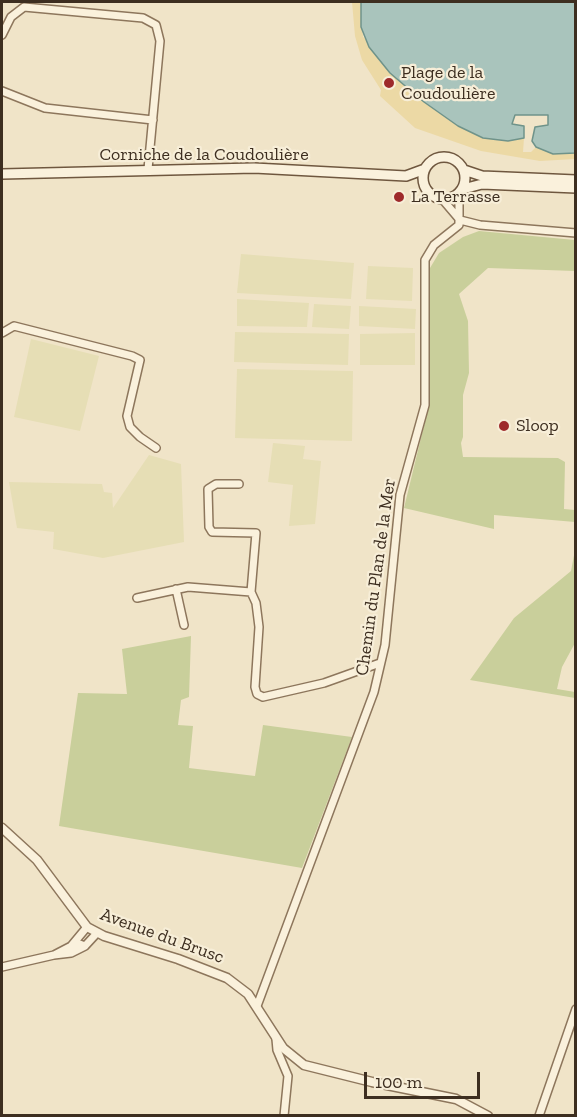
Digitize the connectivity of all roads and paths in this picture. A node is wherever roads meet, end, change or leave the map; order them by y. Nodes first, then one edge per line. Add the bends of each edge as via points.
1 (66, 2) edge
2 (66, 10) junction
3 (2, 35) edge
4 (2, 91) edge
5 (153, 120) junction
6 (148, 169) junction
7 (425, 169) junction
8 (464, 170) junction
9 (2, 174) edge
10 (406, 176) junction
11 (576, 180) edge
12 (425, 186) junction
13 (576, 188) edge
14 (461, 191) junction
15 (442, 200) junction
16 (460, 220) junction
17 (576, 232) edge
18 (2, 333) edge
19 (156, 448) dead end
20 (239, 484) dead end
21 (176, 589) junction
22 (251, 592) junction
23 (137, 598) dead end
24 (184, 625) dead end
25 (380, 663) junction
26 (2, 828) edge
27 (87, 927) junction
28 (97, 933) junction
29 (72, 945) junction
30 (85, 946) junction
31 (54, 955) junction
32 (2, 967) edge
33 (257, 1006) junction
34 (576, 1009) edge
35 (276, 1039) junction
36 (299, 1062) junction
37 (286, 1066) junction
38 (288, 1076) junction
39 (284, 1116) edge
40 (488, 1116) edge
41 (539, 1116) edge

1 - 2 street
2 - 3 street via 24,7 11,17
2 - 5 street via 143,18 156,25 160,41
4 - 5 street via 45,108
5 - 6 street
6 - 9 main road, Corniche de la Coudoulière
6 - 10 main road, Corniche de la Coudoulière via 277,169
7 - 8 main road via 442,158 455,160
7 - 10 main road
7 - 12 main road
8 - 11 main road via 482,176
8 - 14 main road via 466,179
10 - 12 main road
12 - 15 main road
13 - 14 main road via 482,184
14 - 15 main road
14 - 16 street
15 - 16 street
16 - 17 street
16 - 25 street, Chemin du Plan de la Mer via 457,228 434,245 425,260 425,405 400,495
18 - 19 street via 14,326 140,360 127,417 130,427
20 - 22 street via 216,484 208,489 209,526 212,532 256,533
21 - 22 street
21 - 23 street
21 - 24 street
22 - 25 street via 258,627 257,694 263,697 324,683
25 - 33 street, Chemin du Plan de la Mer via 374,692
26 - 27 street, Avenue du Brusc via 37,860
27 - 28 street, Avenue du Brusc
27 - 29 street
28 - 30 street
28 - 33 street, Avenue du Brusc via 217,973 238,985
29 - 30 street
29 - 31 street
30 - 31 street
31 - 32 street
33 - 35 street, Avenue du Brusc
34 - 41 street
35 - 36 street, Avenue du Brusc
35 - 37 street
36 - 37 street via 288,1062
36 - 38 street
36 - 40 street, Avenue du Brusc via 456,1099
37 - 38 street
38 - 39 street

